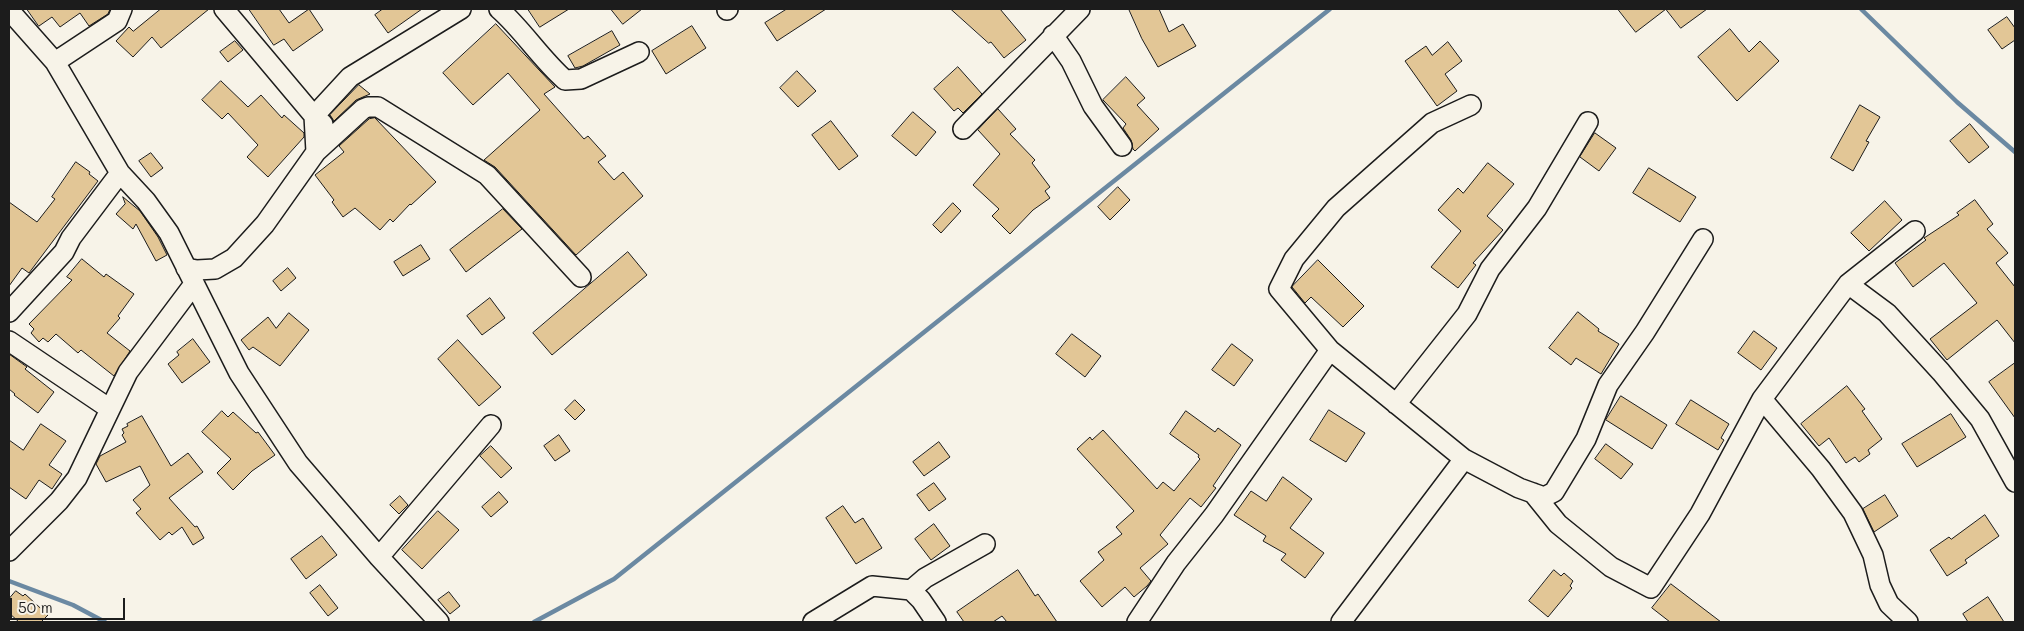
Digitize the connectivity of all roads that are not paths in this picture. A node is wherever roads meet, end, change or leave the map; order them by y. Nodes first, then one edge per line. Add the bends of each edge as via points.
1 (122, 9) edge
2 (224, 9) edge
3 (461, 9) edge
4 (499, 9) edge
5 (1080, 9) edge
6 (9, 10) edge
7 (1053, 35) junction
8 (639, 52) dead end
9 (56, 62) junction
10 (1471, 105) dead end
11 (314, 116) junction
12 (1588, 122) dead end
13 (963, 129) dead end
14 (336, 134) junction
15 (1122, 146) dead end
16 (316, 152) junction
17 (120, 173) junction
18 (1915, 231) dead end
19 (1702, 239) dead end
20 (190, 276) junction
21 (581, 277) dead end
22 (1848, 284) junction
23 (9, 312) edge
24 (9, 341) edge
25 (1330, 350) junction
26 (1762, 399) junction
27 (1396, 404) junction
28 (110, 409) junction
29 (492, 425) dead end
30 (1464, 459) junction
31 (2015, 482) edge
32 (1533, 493) junction
33 (985, 544) dead end
34 (9, 551) edge
35 (379, 557) junction
36 (911, 590) junction
37 (439, 622) edge
38 (813, 622) edge
39 (936, 622) edge
40 (1137, 622) edge
41 (1341, 622) edge
42 (1908, 622) edge

1 - 9 street via 117,21
2 - 11 street
3 - 11 street via 350,76
4 - 8 street via 564,80 581,79
5 - 7 street
6 - 9 street
7 - 13 street
7 - 15 street via 1071,61 1093,106
9 - 17 street
10 - 25 street via 1432,123 1336,208 1294,259 1279,289
11 - 14 street
11 - 16 street
12 - 27 street via 1537,208 1490,268 1467,314
14 - 16 street
14 - 21 street via 363,109 378,107 487,175
16 - 20 street via 265,224 234,258 215,268 197,270
17 - 20 street via 169,233
17 - 23 street via 64,252
18 - 22 street
19 - 32 street via 1645,332 1608,384 1586,439 1554,492 1544,496
20 - 28 street via 128,372
20 - 35 street via 239,372 298,463
22 - 26 street
22 - 31 street via 1887,313 1941,372 1980,419
24 - 28 street
25 - 27 street
25 - 40 street
26 - 32 street via 1700,514 1651,588 1611,566 1558,524
26 - 42 street via 1853,513 1873,555 1880,585 1889,604
27 - 30 street
28 - 34 street via 74,483
29 - 35 street
30 - 32 street
30 - 41 street
33 - 36 street via 925,578
35 - 37 street
36 - 38 street via 872,586
36 - 39 street

